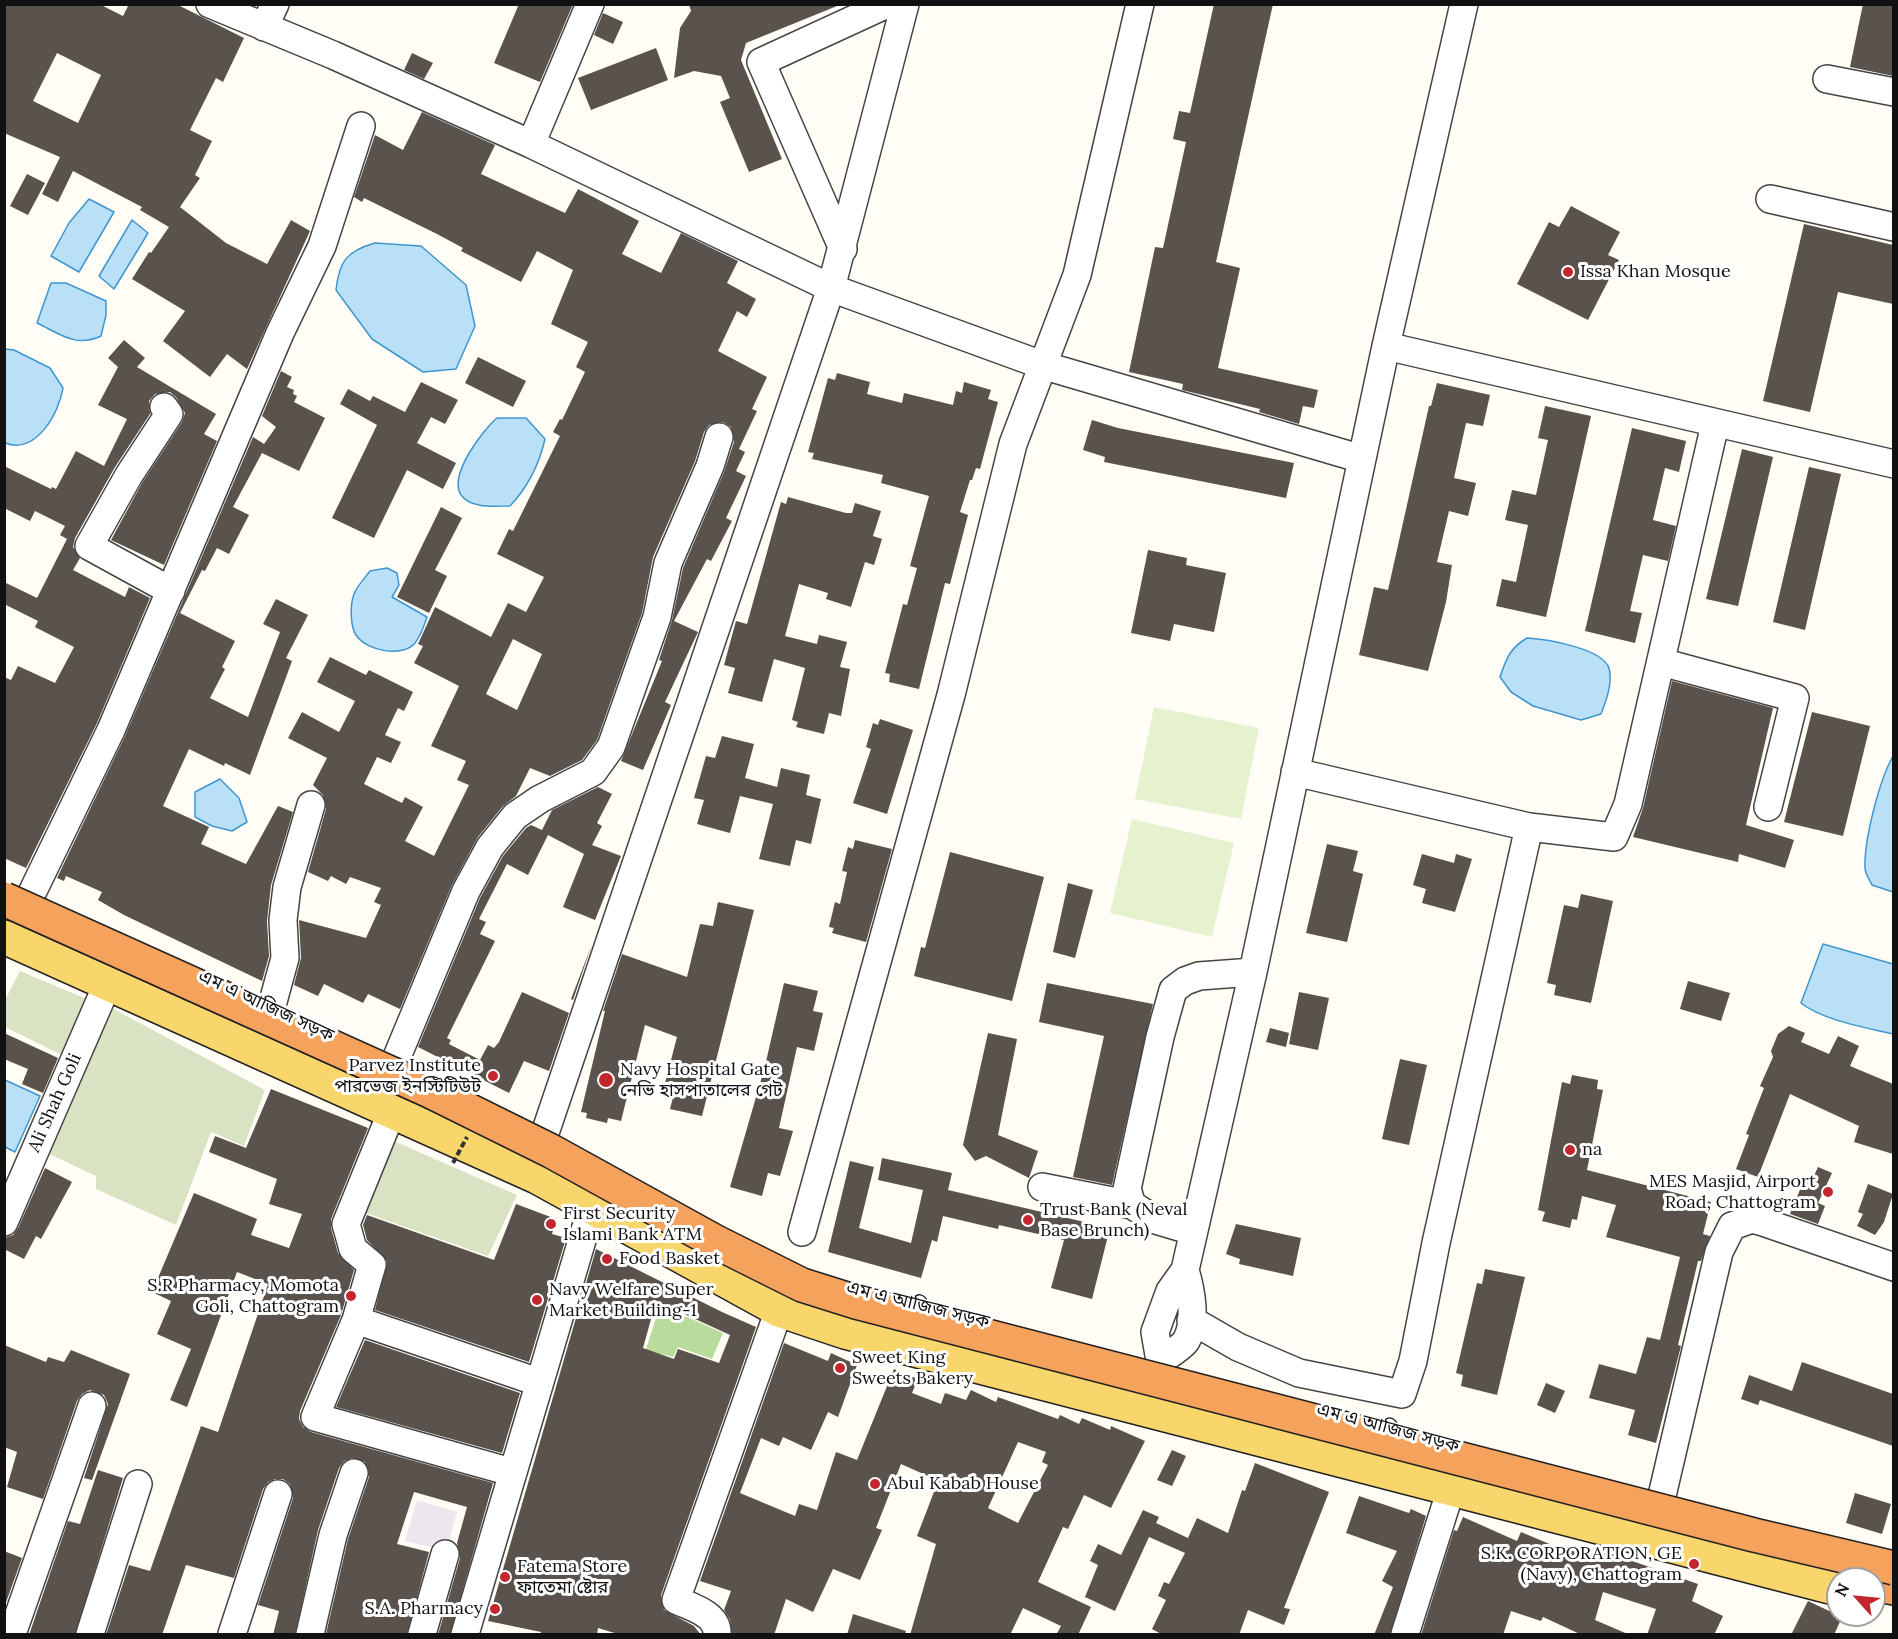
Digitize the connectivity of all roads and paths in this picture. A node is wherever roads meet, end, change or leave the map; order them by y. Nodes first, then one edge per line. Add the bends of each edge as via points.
1 (210, 4) edge
2 (590, 4) edge
3 (887, 4) edge
4 (904, 4) edge
5 (1140, 4) edge
6 (1464, 4) edge
7 (270, 16) edge
8 (1827, 79) dead end
9 (1893, 92) edge
10 (361, 126) dead end
11 (531, 144) junction
12 (1770, 199) dead end
13 (1893, 228) edge
14 (843, 249) junction
15 (831, 288) junction
16 (1386, 346) junction
17 (1042, 365) junction
18 (164, 407) dead end
19 (1715, 424) junction
20 (719, 437) dead end
21 (1362, 459) junction
22 (1893, 464) edge
23 (171, 591) junction
24 (1660, 662) junction
25 (1295, 772) junction
26 (311, 805) dead end
27 (1768, 807) dead end
28 (1529, 827) junction
29 (13, 894) edge
30 (4, 924) edge
31 (4, 937) edge
32 (1253, 972) junction
33 (107, 985) junction
34 (271, 1009) junction
35 (394, 1064) junction
36 (392, 1111) junction
37 (544, 1136) junction
38 (1042, 1187) dead end
39 (1132, 1205) junction
40 (591, 1210) junction
41 (4, 1222) edge
42 (1193, 1231) junction
43 (802, 1232) dead end
44 (1893, 1267) edge
45 (1185, 1270) junction
46 (778, 1310) junction
47 (356, 1320) junction
48 (1191, 1320) junction
49 (1159, 1364) junction
50 (538, 1382) junction
51 (92, 1406) dead end
52 (1148, 1411) junction
53 (511, 1472) junction
54 (354, 1473) dead end
55 (138, 1484) dead end
56 (1451, 1489) junction
57 (278, 1494) dead end
58 (1661, 1500) junction
59 (445, 1554) dead end
60 (1893, 1558) edge
61 (1893, 1568) edge
62 (1826, 1574) edge
63 (1826, 1586) edge
64 (12, 1635) edge
65 (90, 1635) edge
66 (232, 1635) edge
67 (310, 1635) edge
68 (422, 1635) edge
69 (465, 1635) edge
70 (717, 1635) edge
71 (1405, 1635) edge

1 - 7 street
2 - 11 street
3 - 14 street via 761,62
4 - 14 street
5 - 17 street via 1077,275
6 - 16 street
7 - 11 street
8 - 9 street
10 - 23 street via 322,246 280,333
11 - 15 street
12 - 13 street
14 - 15 street
15 - 17 street
15 - 37 street
16 - 19 street
16 - 21 street
17 - 21 street
17 - 43 street via 1013,444 951,695
18 - 23 street via 169,414 89,546
19 - 22 street
19 - 24 street
20 - 35 street via 668,563 657,617 611,747 593,772 515,816 490,847 466,891
21 - 25 street
23 - 29 street via 111,730
24 - 27 street via 1795,698
24 - 28 street via 1629,804 1614,837
25 - 28 street
25 - 32 street
26 - 34 street via 287,887 283,920 285,958
28 - 48 street via 1413,1360 1402,1394 1299,1373 1238,1347
29 - 34 main road, এম এ আজিজ সড়ক
29 - 61 highway, bridge via 430,1091 802,1285 1699,1521
30 - 62 highway via 540,1168 701,1257 795,1303 898,1335
31 - 33 main road
32 - 39 street via 1199,976 1173,990 1133,1155 1127,1189
32 - 42 street
33 - 36 main road
33 - 41 street, Ali Shah Goli
34 - 35 main road, এম এ আজিজ সড়ক
35 - 37 main road, এম এ আজিজ সড়ক
36 - 40 main road via 537,1178
36 - 47 street via 346,1224 353,1249 372,1265
37 - 49 main road, এম এ আজিজ সড়ক via 808,1275 858,1292
38 - 39 street
39 - 42 street via 1156,1220
40 - 46 main road
40 - 50 street
42 - 45 street
44 - 58 street via 1752,1219 1732,1226 1719,1252
45 - 48 street via 1191,1290
45 - 49 street via 1170,1291 1155,1332
46 - 52 main road via 845,1332
46 - 70 street via 676,1599 707,1614 717,1628
47 - 50 street
47 - 53 street via 315,1417
48 - 49 street via 1186,1341
49 - 52 street
49 - 58 main road, এম এ আজিজ সড়ক
50 - 53 street
51 - 64 street
52 - 56 main road
53 - 69 street
54 - 67 street via 333,1535
55 - 65 street
56 - 63 main road
56 - 71 street
57 - 66 street
58 - 60 main road, এম এ আজিজ সড়ক
59 - 68 street

